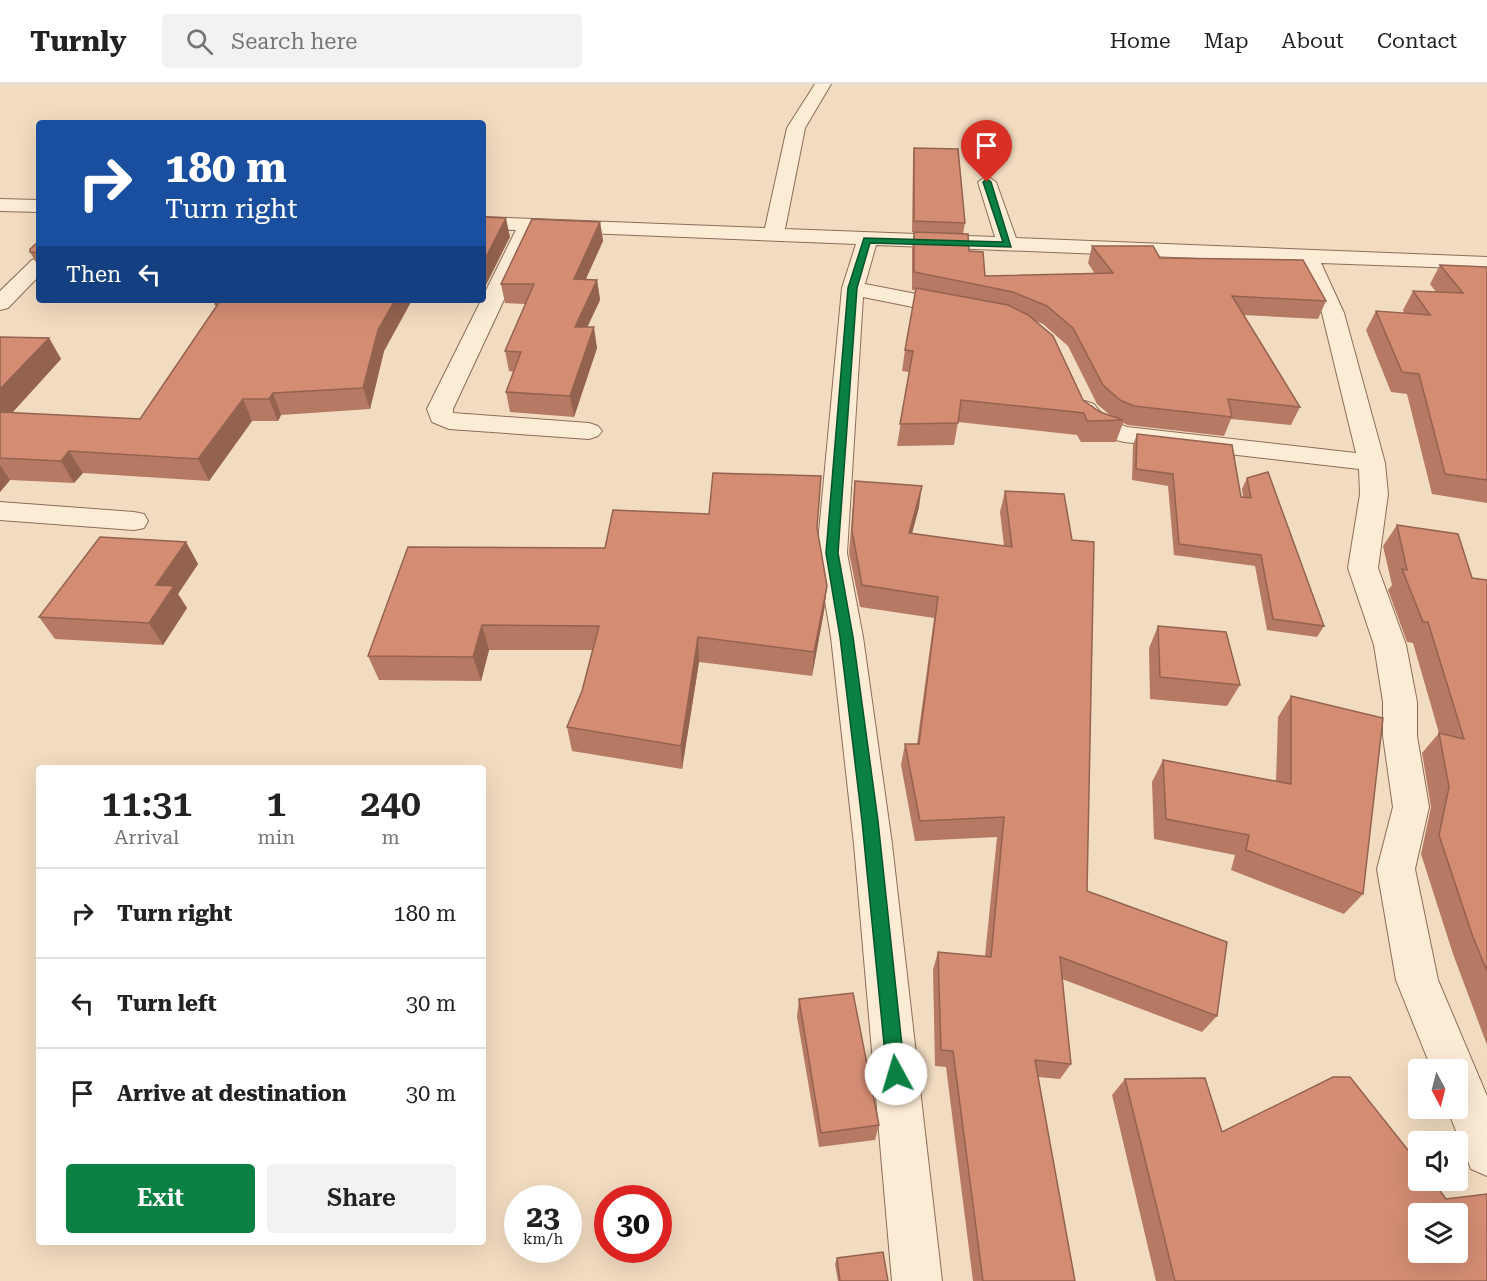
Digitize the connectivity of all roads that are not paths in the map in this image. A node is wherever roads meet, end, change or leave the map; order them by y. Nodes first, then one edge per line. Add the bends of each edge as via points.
1 (823, 84) edge
2 (987, 182) dead end
3 (0, 205) edge
4 (36, 206) edge
5 (486, 223) edge
6 (529, 225) junction
7 (774, 234) junction
8 (867, 240) junction
9 (1008, 245) junction
10 (1308, 257) junction
11 (1487, 263) edge
12 (36, 267) edge
13 (853, 288) junction
14 (0, 303) edge
15 (979, 314) edge
16 (1073, 384) edge
17 (589, 431) dead end
18 (1372, 463) junction
19 (0, 510) edge
20 (134, 521) dead end
21 (1449, 1059) edge
22 (1468, 1105) edge
23 (1487, 1153) edge
24 (917, 1281) edge

1 - 7 street via 796,128
2 - 9 street
3 - 4 street
5 - 6 street
6 - 7 street
6 - 17 street via 440,409 441,417 449,421
7 - 8 street
8 - 9 street
8 - 13 street
9 - 10 street
10 - 11 street
10 - 18 street via 1333,313
12 - 14 street
13 - 15 street
13 - 24 street via 832,553 847,637 873,844
16 - 18 street via 1087,415 1103,427 1124,434
18 - 21 street via 1374,494 1363,568 1390,645 1411,807 1396,869 1417,980
19 - 20 street
22 - 23 street

